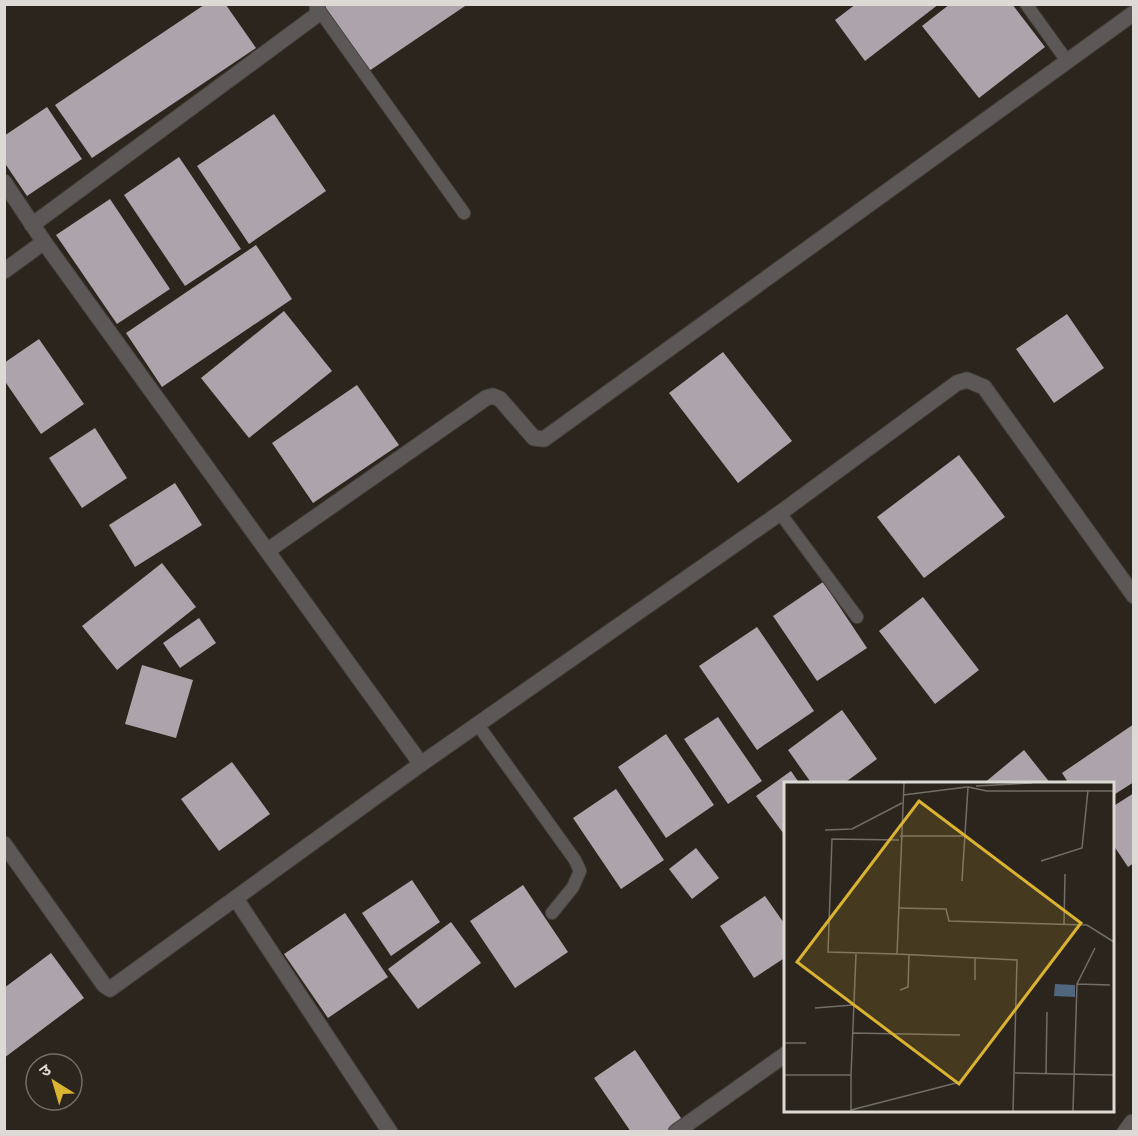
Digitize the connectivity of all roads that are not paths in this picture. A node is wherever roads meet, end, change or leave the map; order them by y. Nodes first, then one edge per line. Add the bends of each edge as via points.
1 (1026, 4) edge
2 (318, 7) edge
3 (1134, 13) edge
4 (1067, 62) junction
5 (4, 182) edge
6 (464, 213) dead end
7 (32, 225) junction
8 (44, 243) junction
9 (4, 271) edge
10 (780, 513) junction
11 (267, 551) junction
12 (1134, 596) edge
13 (857, 617) dead end
14 (478, 725) junction
15 (421, 764) junction
16 (4, 844) edge
17 (236, 899) junction
18 (552, 913) dead end
19 (784, 1055) edge
20 (1131, 1121) dead end
21 (390, 1131) edge
22 (676, 1131) edge
23 (1123, 1131) edge

1 - 4 lane
2 - 6 lane
2 - 7 street via 314,17
3 - 4 street
4 - 11 street via 544,439 534,438 500,399 486,398
5 - 7 street
7 - 8 street
8 - 9 street
8 - 11 street
10 - 12 street via 957,383 967,380 984,387
10 - 13 lane
10 - 14 street
11 - 15 street
14 - 15 street
14 - 18 lane via 580,871
15 - 17 street
16 - 17 street via 110,989
17 - 21 street
19 - 22 street
20 - 23 lane

